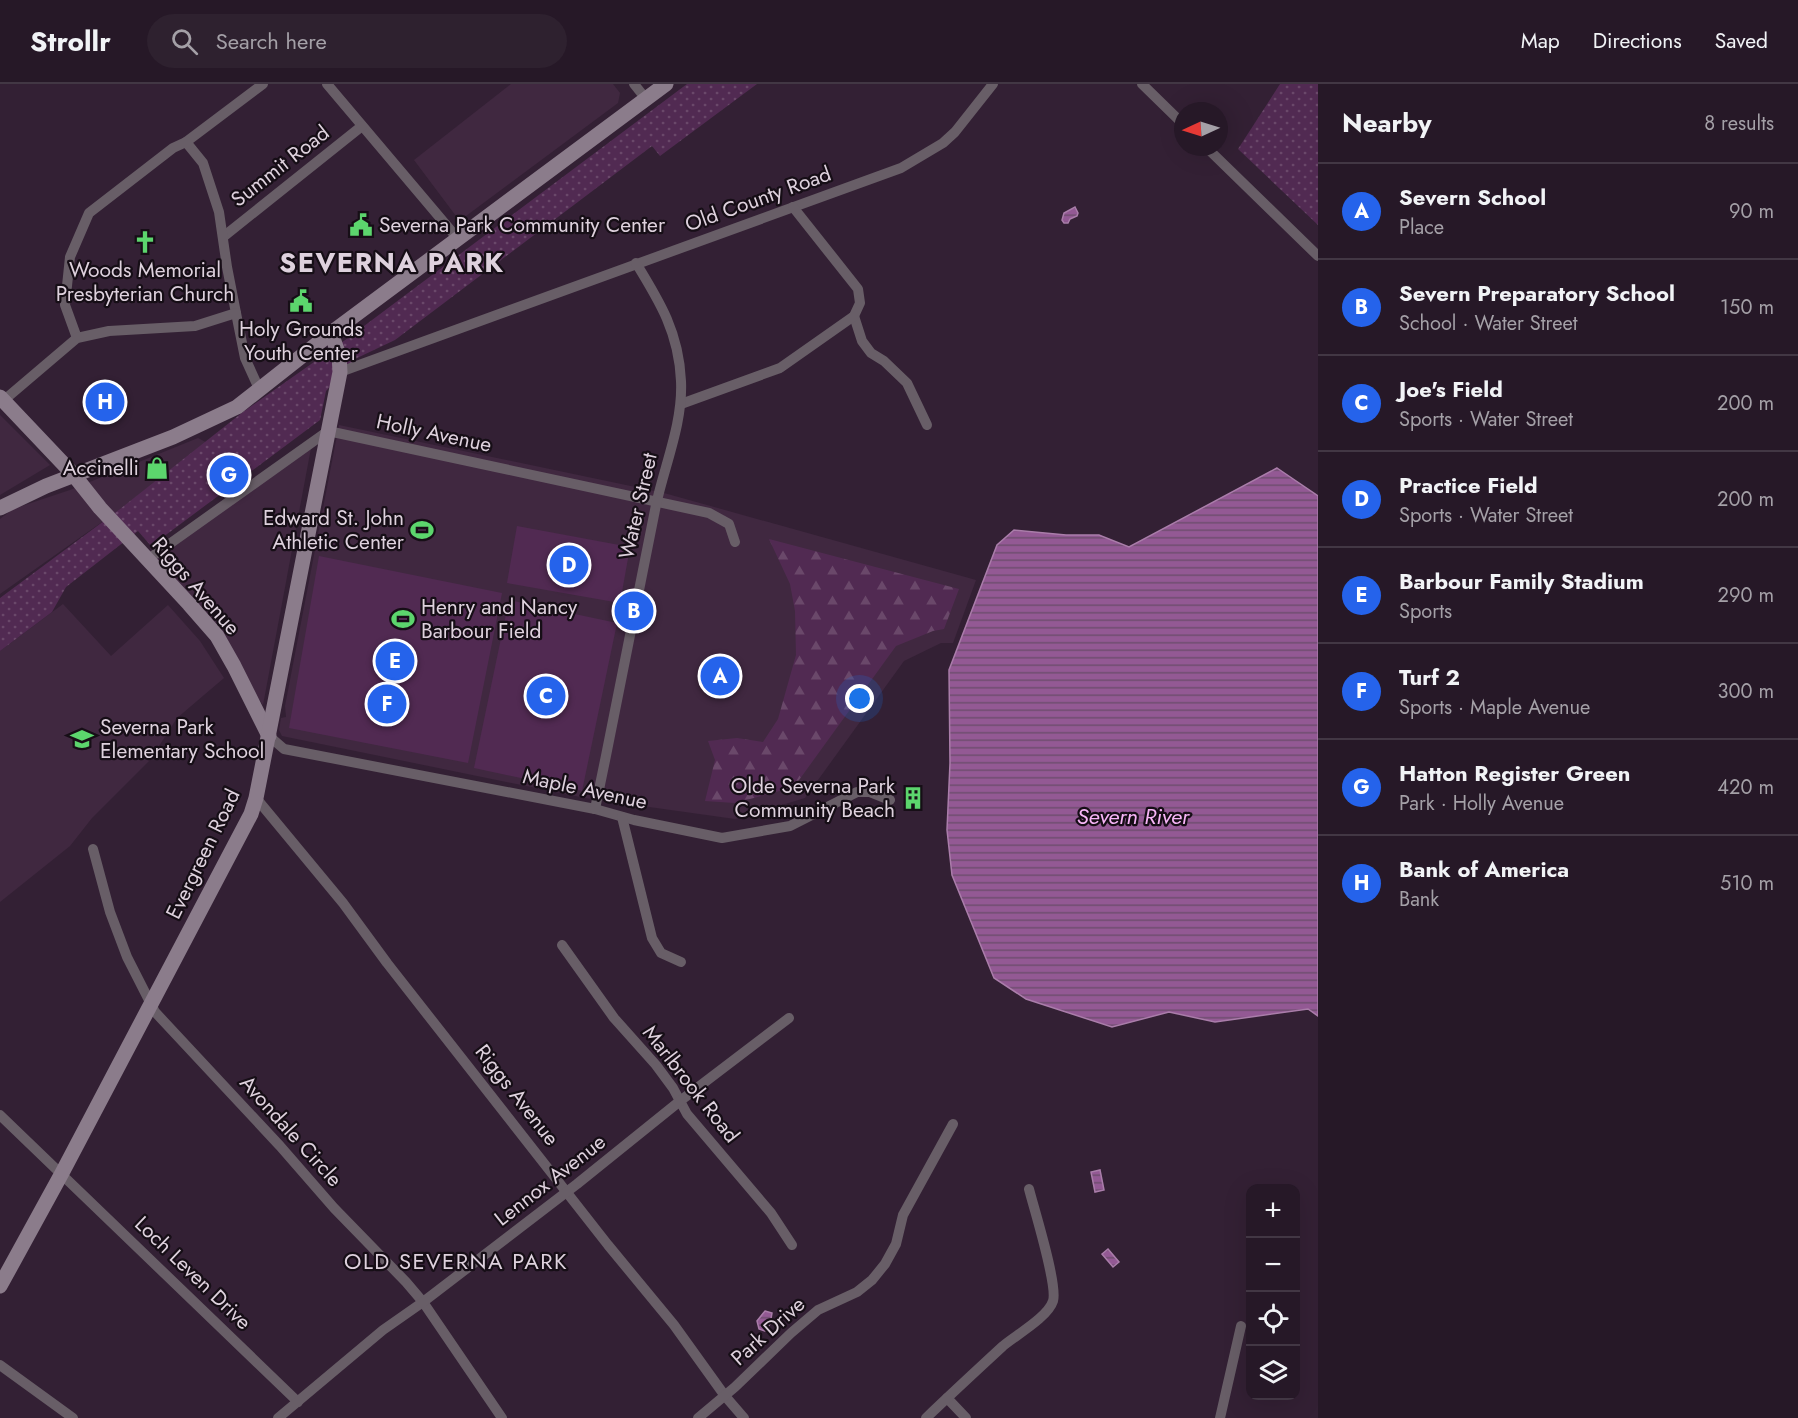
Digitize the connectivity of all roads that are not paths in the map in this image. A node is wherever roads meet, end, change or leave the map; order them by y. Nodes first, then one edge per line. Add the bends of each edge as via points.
1 (263, 84) edge
2 (327, 84) edge
3 (634, 84) edge
4 (666, 84) edge
5 (993, 84) edge
6 (1142, 84) edge
7 (646, 99) junction
8 (1174, 115) edge
9 (362, 126) junction
10 (186, 142) junction
11 (1215, 156) edge
12 (793, 207) junction
13 (223, 237) junction
14 (458, 239) junction
15 (1318, 256) edge
16 (636, 263) junction
17 (236, 314) junction
18 (854, 316) junction
19 (331, 333) junction
20 (77, 338) junction
21 (340, 372) junction
22 (260, 391) junction
23 (2, 399) edge
24 (681, 404) junction
25 (927, 425) dead end
26 (328, 431) junction
27 (73, 474) junction
28 (657, 501) junction
29 (0, 508) edge
30 (735, 542) dead end
31 (147, 560) junction
32 (269, 736) junction
33 (256, 798) junction
34 (890, 800) dead end
35 (596, 809) junction
36 (622, 817) junction
37 (93, 849) dead end
38 (562, 945) dead end
39 (681, 962) dead end
40 (151, 1004) junction
41 (789, 1018) dead end
42 (680, 1101) junction
43 (0, 1115) edge
44 (953, 1124) dead end
45 (62, 1173) junction
46 (1029, 1189) dead end
47 (566, 1191) junction
48 (792, 1245) dead end
49 (0, 1286) edge
50 (423, 1302) junction
51 (1241, 1326) dead end
52 (0, 1365) edge
53 (725, 1396) junction
54 (947, 1398) junction
55 (298, 1402) junction
56 (72, 1418) edge
57 (278, 1418) edge
58 (502, 1418) edge
59 (698, 1418) edge
60 (744, 1418) edge
61 (926, 1418) edge
62 (966, 1418) edge
63 (1220, 1418) edge

1 - 10 street
2 - 9 street
3 - 7 street
4 - 7 street
5 - 12 street, Old County Road via 955,132 925,155 901,168
6 - 8 street
7 - 14 street
9 - 13 street, Summit Road
9 - 14 street
10 - 13 street via 203,163
10 - 20 street via 89,213 70,257 65,305
11 - 15 street
12 - 16 street, Old County Road
12 - 18 street via 858,289 860,303
13 - 17 street
14 - 19 street
16 - 21 street, Old County Road
16 - 24 street, Water Street via 672,331 681,379
17 - 20 street via 195,326 109,331
17 - 22 street via 246,358
18 - 24 street via 780,368
18 - 25 street via 862,341 907,383
19 - 21 street, Evergreen Road
19 - 22 street
20 - 23 street
21 - 26 street, Evergreen Road
22 - 27 street via 196,427
23 - 27 street, Riggs Avenue
24 - 28 street, Water Street
26 - 28 street, Holly Avenue
26 - 31 street
26 - 32 street, Evergreen Road
27 - 29 street
27 - 31 street, Riggs Avenue
28 - 30 street, Holly Avenue via 709,513 729,524
28 - 35 street, Water Street
31 - 32 street, Riggs Avenue via 217,636
32 - 33 street, Evergreen Road
32 - 35 street, Maple Avenue via 284,749
33 - 40 street, Evergreen Road
33 - 47 street, Riggs Avenue via 343,903
34 - 36 street, Maple Avenue via 870,792 857,792 790,826 722,838
35 - 36 street, Maple Avenue
36 - 39 street via 652,938 662,953
37 - 40 street, Avondale Circle via 110,912
38 - 42 street, Marlbrook Road
40 - 45 street, Evergreen Road
40 - 50 street, Avondale Circle
41 - 42 street, Lennox Avenue
42 - 47 street, Lennox Avenue
42 - 48 street, Marlbrook Road
43 - 45 street, Loch Leven Drive
44 - 53 street, Park Drive via 903,1215 896,1244 872,1280 857,1292 818,1310
45 - 49 street, Evergreen Road
45 - 55 street, Loch Leven Drive
46 - 54 street via 1054,1290 1053,1301 1046,1312
47 - 50 street, Lennox Avenue
47 - 53 street, Riggs Avenue via 674,1325
50 - 55 street, Lennox Avenue via 383,1330
50 - 58 street, Avondale Circle
51 - 63 street
52 - 56 street
53 - 59 street, Park Drive
53 - 60 street, Riggs Avenue
54 - 61 street
54 - 62 street
55 - 57 street, Lennox Avenue

